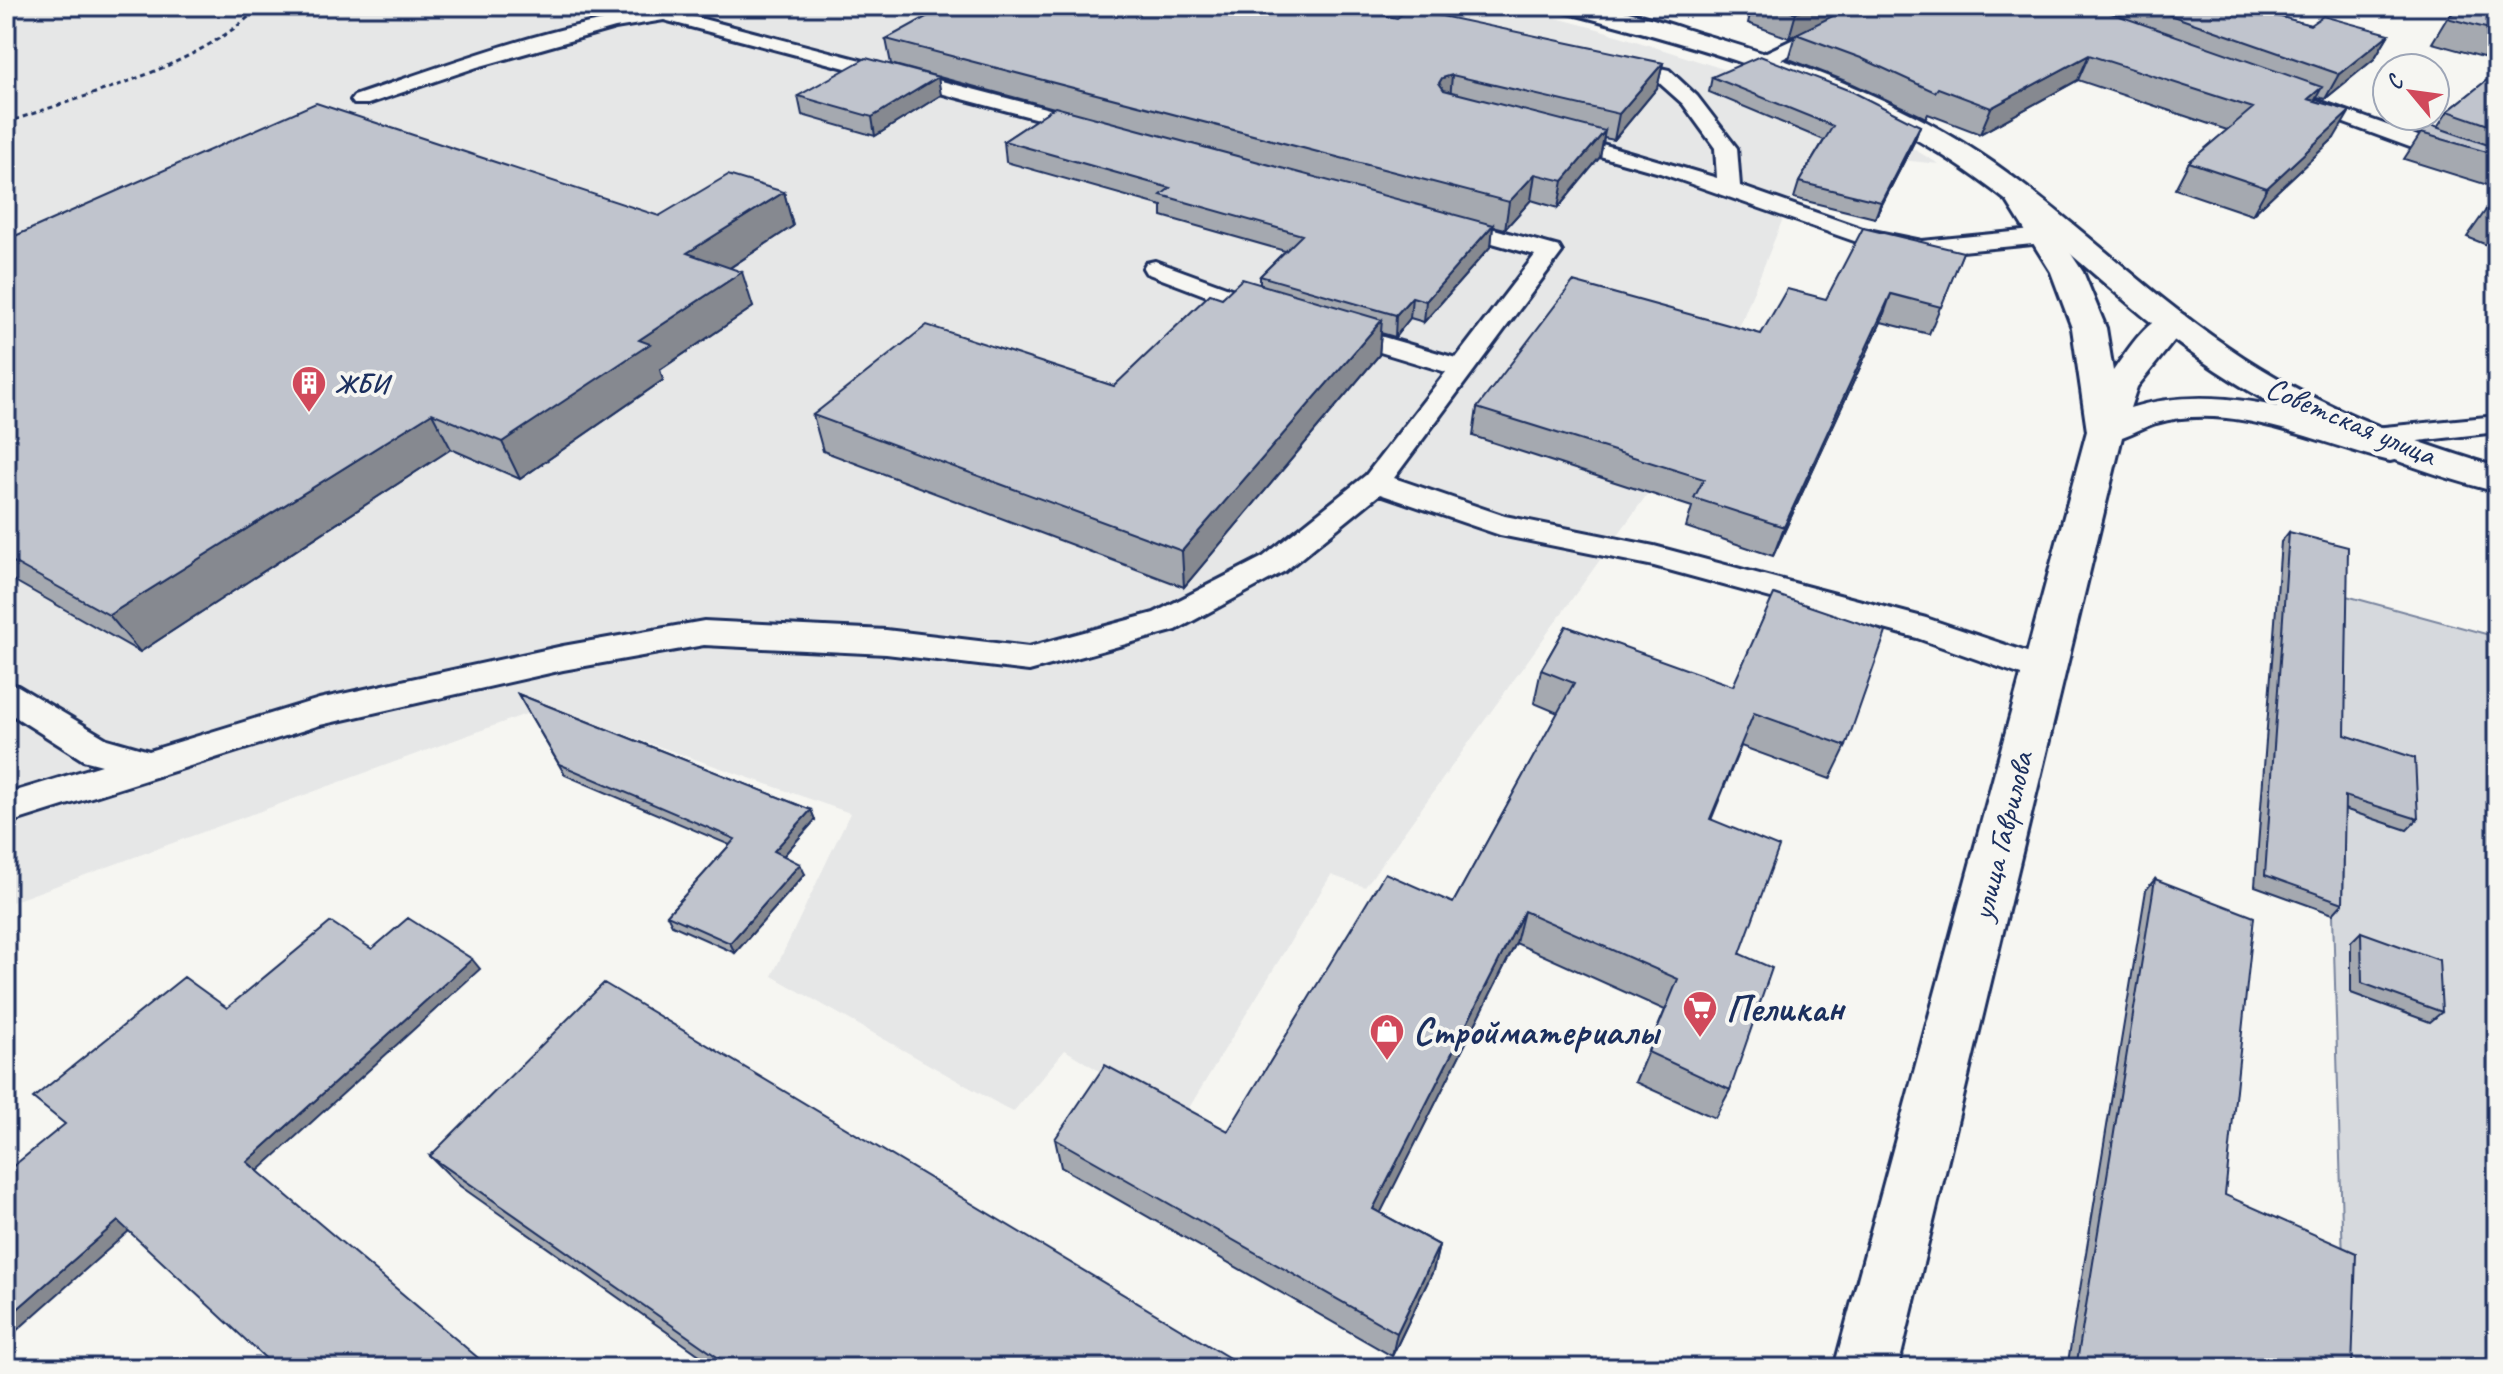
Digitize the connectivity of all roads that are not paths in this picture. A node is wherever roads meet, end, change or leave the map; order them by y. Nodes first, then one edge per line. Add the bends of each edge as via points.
1 (631, 6) edge
2 (1345, 6) edge
3 (1569, 6) edge
4 (1879, 6) edge
5 (667, 14) junction
6 (1468, 32) edge
7 (1765, 60) junction
8 (1602, 61) edge
9 (2279, 93) edge
10 (361, 100) dead end
11 (1538, 132) edge
12 (1114, 133) edge
13 (2497, 172) edge
14 (1729, 190) junction
15 (2020, 198) junction
16 (1423, 216) edge
17 (2043, 236) junction
18 (1155, 268) dead end
19 (2172, 322) junction
20 (1462, 368) junction
21 (2497, 424) edge
22 (2105, 431) junction
23 (2374, 437) junction
24 (2490, 478) edge
25 (1376, 482) junction
26 (2044, 671) junction
27 (6, 695) edge
28 (151, 765) junction
29 (6, 809) edge
30 (1866, 1368) edge

1 - 5 lane
2 - 6 lane
3 - 7 street, Советская улица
4 - 7 lane
5 - 10 lane via 613,23 470,63
5 - 12 lane
7 - 15 street, Советская улица via 1910,124
8 - 14 lane via 1662,74 1690,100 1726,148
9 - 13 lane
11 - 14 lane via 1612,150
14 - 17 lane via 1857,235 1922,248
15 - 17 street
15 - 19 street, Советская улица
16 - 20 lane via 1550,252
17 - 22 street via 2067,272 2089,328
18 - 20 lane via 1250,305
19 - 22 street, улица Гаврилова via 2119,387
19 - 23 street, Советская улица via 2265,386
20 - 25 lane
21 - 23 lane
22 - 24 street via 2157,412 2235,412 2276,418
22 - 26 street, улица Гаврилова
23 - 24 street, Советская улица
25 - 26 lane via 1500,525 1654,556 1926,629
25 - 28 lane via 1274,564 1165,622 1029,659 886,642 704,633 319,712
26 - 30 street, улица Гаврилова
27 - 28 lane via 96,750
28 - 29 lane

